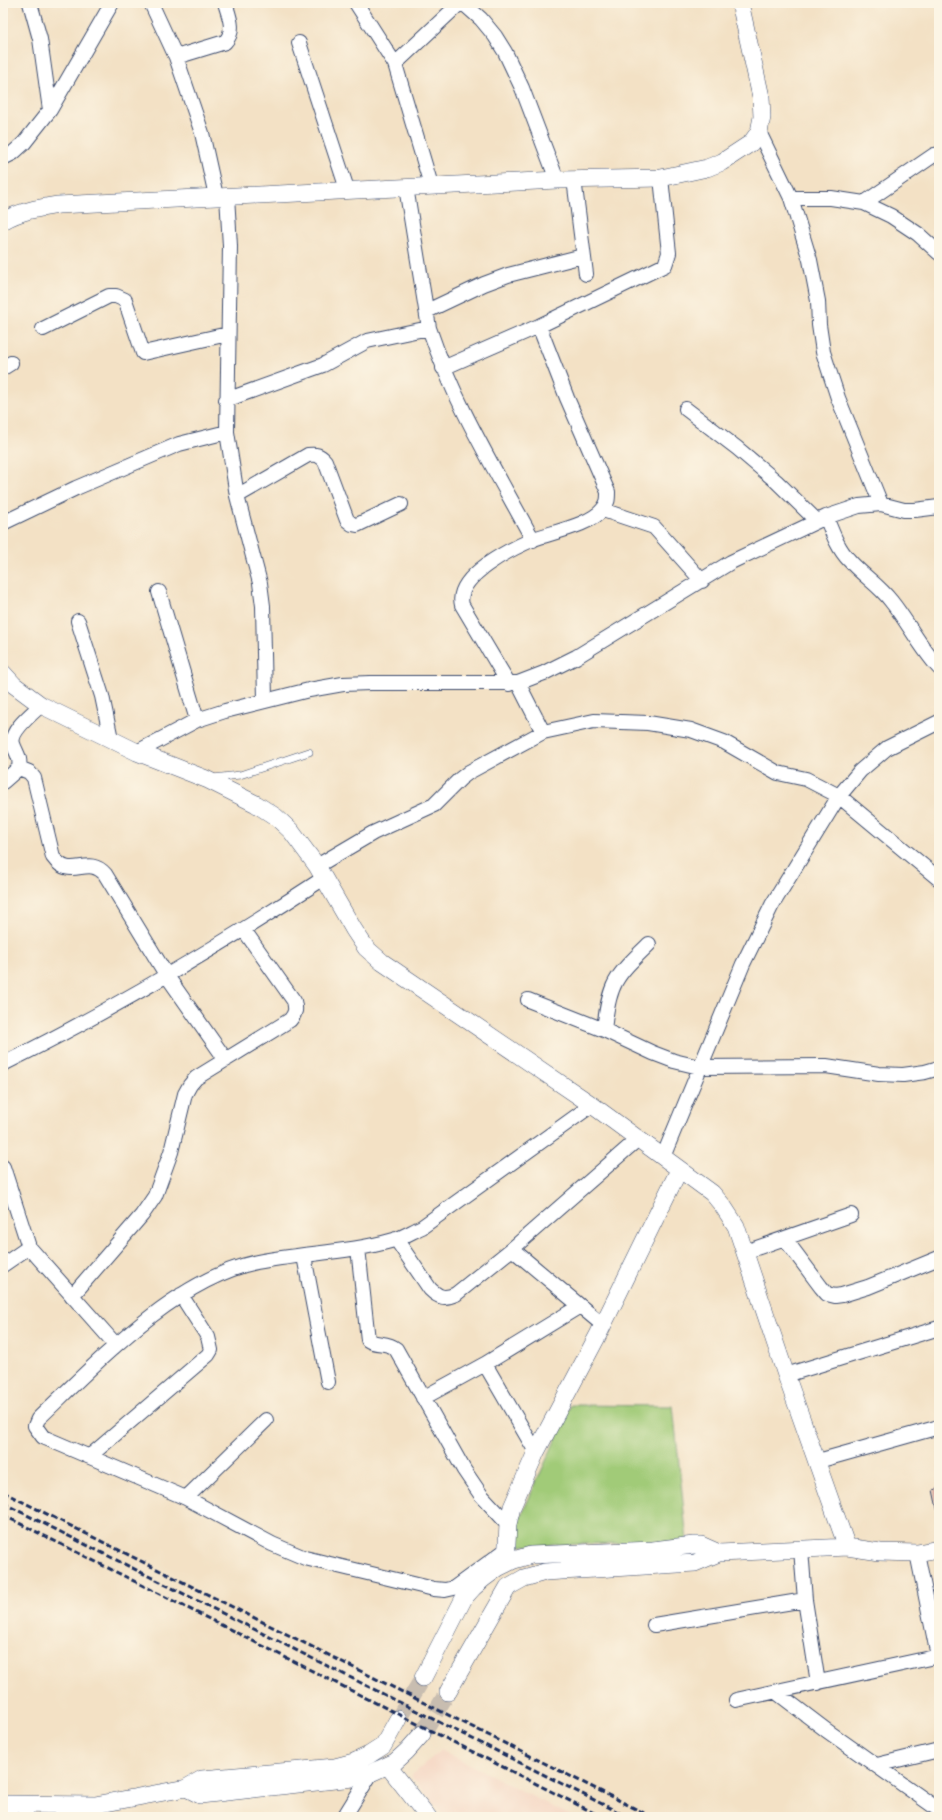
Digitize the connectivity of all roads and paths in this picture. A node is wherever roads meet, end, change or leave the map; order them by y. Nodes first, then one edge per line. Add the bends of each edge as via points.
1 (30, 3) edge
2 (112, 3) edge
3 (151, 3) edge
4 (225, 3) edge
5 (356, 3) edge
6 (460, 3) edge
7 (463, 3) edge
8 (740, 3) edge
9 (299, 43) dead end
10 (176, 56) junction
11 (394, 64) junction
12 (50, 110) junction
13 (758, 132) junction
14 (939, 154) edge
15 (3, 158) edge
16 (661, 178) junction
17 (574, 179) junction
18 (557, 180) junction
19 (431, 185) junction
20 (406, 187) junction
21 (347, 189) junction
22 (222, 196) junction
23 (791, 198) junction
24 (864, 203) junction
25 (3, 221) edge
26 (939, 253) edge
27 (583, 256) junction
28 (586, 274) dead end
29 (427, 311) junction
30 (539, 326) junction
31 (429, 328) junction
32 (43, 329) dead end
33 (228, 334) junction
34 (443, 368) junction
35 (226, 400) junction
36 (686, 409) dead end
37 (227, 432) junction
38 (237, 496) junction
39 (401, 504) dead end
40 (881, 504) junction
41 (939, 507) edge
42 (603, 510) junction
43 (821, 519) junction
44 (3, 523) edge
45 (533, 540) junction
46 (702, 581) junction
47 (159, 592) dead end
48 (78, 621) dead end
49 (939, 668) edge
50 (3, 673) edge
51 (513, 684) junction
52 (265, 700) junction
53 (41, 705) junction
54 (197, 720) junction
55 (939, 722) edge
56 (543, 732) junction
57 (112, 739) junction
58 (137, 752) junction
59 (309, 752) dead end
60 (19, 768) junction
61 (206, 779) junction
62 (3, 782) edge
63 (839, 796) junction
64 (321, 872) junction
65 (939, 879) edge
66 (244, 930) junction
67 (649, 944) dead end
68 (167, 976) junction
69 (528, 1000) dead end
70 (604, 1030) junction
71 (226, 1060) junction
72 (3, 1064) edge
73 (699, 1067) junction
74 (939, 1068) edge
75 (592, 1105) junction
76 (638, 1139) junction
77 (663, 1157) junction
78 (3, 1167) edge
79 (679, 1170) junction
80 (851, 1215) dead end
81 (396, 1239) junction
82 (785, 1239) junction
83 (29, 1247) junction
84 (358, 1248) junction
85 (512, 1249) junction
86 (745, 1252) junction
87 (304, 1256) junction
88 (939, 1258) edge
89 (3, 1265) edge
90 (181, 1295) junction
91 (72, 1296) junction
92 (580, 1306) junction
93 (603, 1325) junction
94 (939, 1328) edge
95 (116, 1345) junction
96 (485, 1364) junction
97 (786, 1375) junction
98 (328, 1382) dead end
99 (423, 1398) junction
100 (266, 1420) dead end
101 (939, 1427) edge
102 (536, 1452) junction
103 (90, 1456) junction
104 (818, 1461) junction
105 (186, 1498) junction
106 (508, 1524) junction
107 (847, 1547) junction
108 (801, 1549) junction
109 (939, 1549) edge
110 (719, 1553) junction
111 (917, 1553) junction
112 (506, 1557) junction
113 (805, 1600) junction
114 (654, 1625) dead end
115 (938, 1656) edge
116 (423, 1678) tunnel mouth
117 (818, 1683) junction
118 (448, 1692) tunnel mouth
119 (776, 1692) junction
120 (736, 1700) dead end
121 (398, 1719) tunnel mouth
122 (422, 1734) tunnel mouth
123 (939, 1750) edge
124 (877, 1765) junction
125 (388, 1766) junction
126 (370, 1775) junction
127 (186, 1788) junction
128 (3, 1804) edge
129 (939, 1810) edge
130 (26, 1811) edge
131 (344, 1817) edge
132 (428, 1817) edge

1 - 12 street via 40,39
2 - 12 street
3 - 10 street
4 - 10 street via 231,27 229,38 224,42
5 - 11 street
6 - 11 street
7 - 18 street via 496,36 505,52 522,88
8 - 13 street via 761,97 762,117
9 - 21 street
10 - 22 street
11 - 19 street
12 - 15 street via 24,144
13 - 16 street via 751,143 722,162
13 - 23 street
14 - 24 street
16 - 17 street
16 - 30 street via 669,247 665,265
17 - 18 street
17 - 27 street
18 - 19 street
19 - 20 street
20 - 21 street
20 - 29 street
21 - 22 street via 279,195
22 - 25 street via 58,205 34,208 12,215
22 - 33 street via 230,246
23 - 24 street via 830,198
23 - 40 street via 810,260 818,301 818,325 823,352 838,398
24 - 26 street via 891,216 918,234
27 - 28 street
27 - 29 street via 508,275
29 - 31 street
30 - 34 street
30 - 42 street via 608,492
31 - 34 street
31 - 35 street via 367,341 323,365
32 - 33 street via 109,296 116,296 125,300 128,306 143,353
33 - 35 street
34 - 45 street
35 - 37 street
36 - 43 street
37 - 38 street
37 - 44 street via 179,444 76,488
38 - 39 street via 308,455 315,454 325,461 347,520 352,524 357,525
38 - 52 street via 261,591
40 - 41 street via 904,510
40 - 43 street via 859,506
42 - 45 street via 590,519
42 - 46 street via 654,527
43 - 46 street via 731,562
43 - 49 street via 848,560 883,591
45 - 51 street via 485,566 470,578 461,596 462,605
46 - 51 street via 576,657 544,673
47 - 54 street
48 - 57 street via 102,696
50 - 53 street via 14,685
51 - 52 street via 343,684
51 - 56 street
52 - 54 street
53 - 57 street
53 - 60 street via 15,731 12,738 20,762
54 - 58 street
55 - 63 street via 887,748 860,772
56 - 63 street via 594,722 648,723 691,730 724,742 778,772 806,779
56 - 64 street via 469,772 434,805 373,833
57 - 58 street
58 - 61 street
59 - 61 lane via 240,775
60 - 62 street
60 - 68 street via 30,772 34,778 53,857 61,867 99,868 105,874
61 - 64 street via 276,817 291,831
63 - 65 street
63 - 73 street via 772,905 743,964
64 - 66 street
64 - 75 street via 366,948 382,962
66 - 68 street
66 - 71 street via 294,1001 296,1009 290,1020
67 - 70 street via 616,980 607,1003
68 - 71 street
68 - 72 street
69 - 70 street
70 - 73 street via 653,1053
71 - 91 street via 196,1078 190,1085 185,1094 169,1159 155,1196 142,1215
73 - 74 street via 826,1066 903,1075
73 - 77 street
75 - 76 street
75 - 81 street via 422,1227
76 - 77 street
76 - 85 street
77 - 79 street
78 - 83 street
79 - 86 street via 712,1193 724,1206 736,1226
79 - 93 street
80 - 82 street
81 - 84 street
81 - 85 street via 430,1289 442,1298 456,1294
82 - 86 street
82 - 88 street via 827,1294 835,1296 868,1287
83 - 89 street
83 - 91 street
84 - 87 street
84 - 99 street via 368,1340 386,1343 396,1349
85 - 92 street
86 - 97 street
87 - 90 street via 257,1262 224,1272
87 - 98 street
90 - 95 street
90 - 103 street via 208,1337 211,1350
91 - 95 street
92 - 93 street
92 - 96 street
93 - 102 street
94 - 97 street
95 - 103 street via 38,1419 35,1426 43,1437
96 - 99 street
96 - 102 street
97 - 104 street
99 - 106 street via 464,1470 481,1495
100 - 105 street
101 - 104 street
102 - 106 street via 512,1507
103 - 105 street
104 - 107 street
105 - 112 street via 272,1544 305,1558 434,1589 454,1588
106 - 112 street
107 - 108 street
107 - 111 street via 880,1552
108 - 110 street
108 - 113 street
109 - 111 street
110 - 112 street via 701,1545 694,1545 653,1550
110 - 118 street via 695,1563 545,1572 524,1578 508,1587
111 - 115 street
112 - 116 street via 464,1598
113 - 114 street
113 - 117 street
115 - 117 street
117 - 119 street
119 - 120 street
119 - 124 street
121 - 127 street via 383,1746 354,1762 335,1767 202,1779
122 - 125 street via 407,1752
123 - 124 street
124 - 129 street
125 - 126 street
125 - 132 street
126 - 127 street via 200,1795
126 - 131 street
127 - 130 street via 95,1805
128 - 130 street

